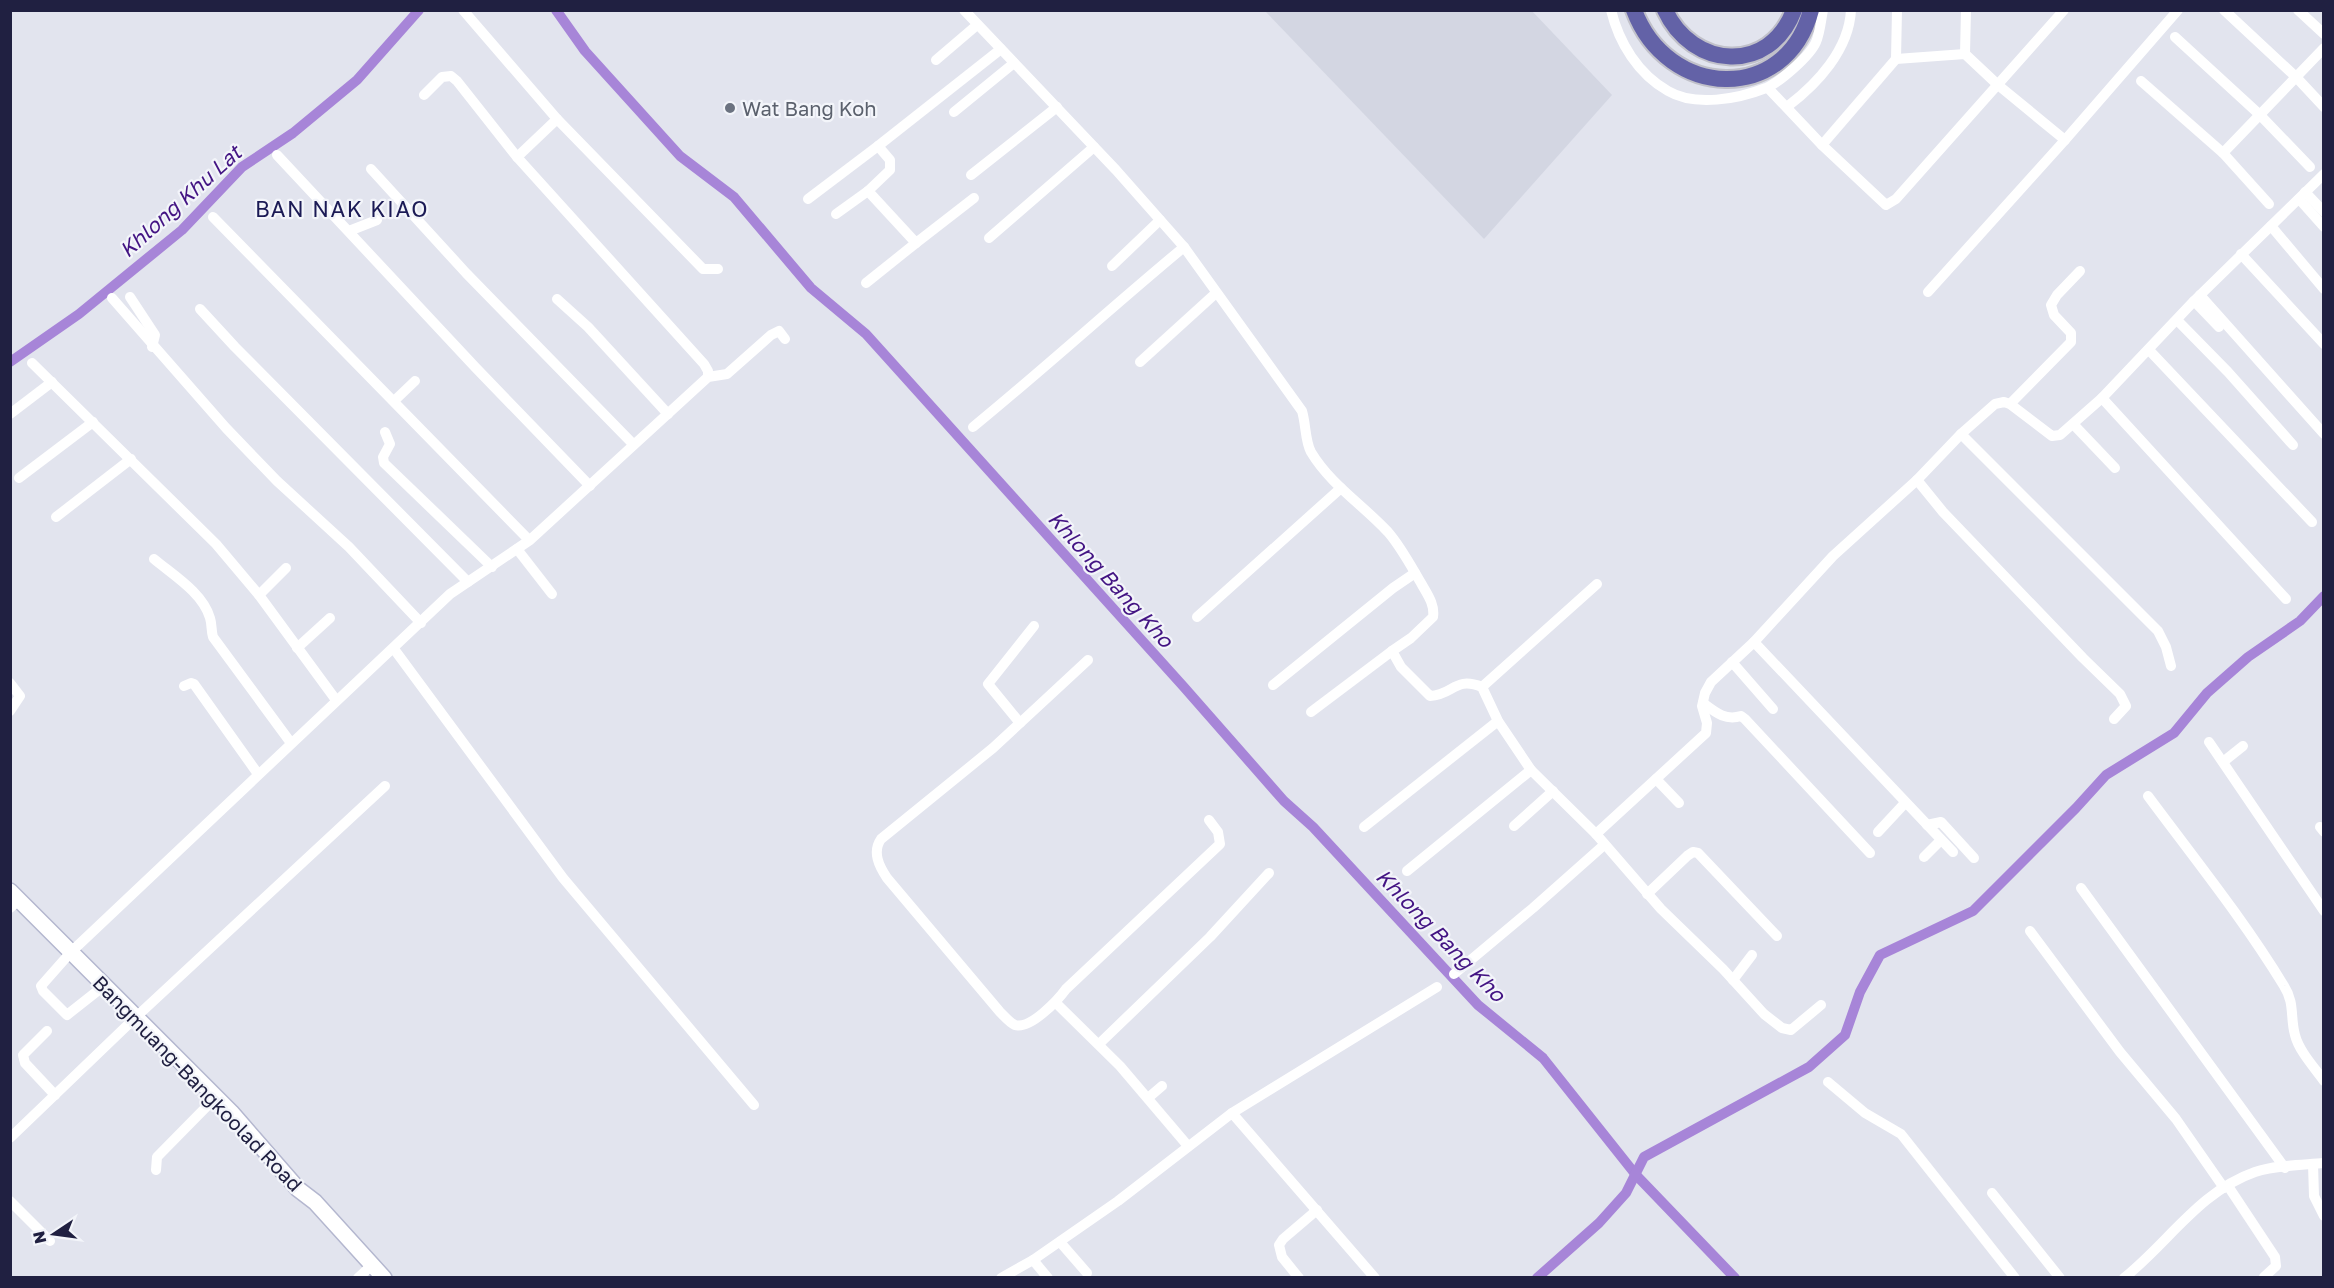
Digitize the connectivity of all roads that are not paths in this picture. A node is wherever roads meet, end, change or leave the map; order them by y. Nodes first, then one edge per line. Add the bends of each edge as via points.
1 (463, 10) edge
2 (964, 10) edge
3 (1611, 10) edge
4 (1634, 10) edge
5 (1665, 10) edge
6 (1794, 10) edge
7 (1811, 10) edge
8 (1823, 10) edge
9 (1851, 10) edge
10 (1896, 10) edge
11 (1966, 10) edge
12 (2064, 10) edge
13 (2178, 10) edge
14 (2224, 10) edge
15 (2298, 10) edge
16 (977, 24) junction
17 (2324, 34) edge
18 (2175, 37) dead end
19 (2324, 48) edge
20 (1000, 49) junction
21 (1965, 54) junction
22 (1896, 59) junction
23 (936, 60) dead end
24 (1014, 63) junction
25 (2296, 77) junction
26 (2141, 81) dead end
27 (1998, 85) junction
28 (1768, 88) junction
29 (424, 95) dead end
30 (1788, 106) junction
31 (1057, 107) junction
32 (2324, 107) edge
33 (954, 112) dead end
34 (2260, 115) junction
35 (557, 119) junction
36 (2065, 140) junction
37 (1822, 145) junction
38 (878, 146) junction
39 (1094, 147) junction
40 (2223, 153) junction
41 (277, 155) dead end
42 (516, 156) junction
43 (2310, 167) dead end
44 (371, 169) dead end
45 (2324, 174) edge
46 (971, 175) dead end
47 (868, 191) junction
48 (2302, 195) junction
49 (974, 198) dead end
50 (808, 199) dead end
51 (2269, 204) dead end
52 (2324, 212) edge
53 (836, 214) dead end
54 (213, 218) dead end
55 (377, 220) dead end
56 (1160, 220) junction
57 (2271, 225) junction
58 (2324, 227) edge
59 (349, 231) junction
60 (989, 238) dead end
61 (916, 243) junction
62 (1184, 247) junction
63 (2241, 254) junction
64 (1112, 266) dead end
65 (718, 269) dead end
66 (2080, 271) dead end
67 (866, 283) dead end
68 (2324, 289) edge
69 (1928, 292) dead end
70 (1216, 293) junction
71 (130, 297) dead end
72 (112, 298) dead end
73 (2197, 298) junction
74 (557, 299) dead end
75 (200, 309) dead end
76 (2177, 320) junction
77 (785, 339) dead end
78 (2324, 344) edge
79 (152, 347) junction
80 (2149, 350) junction
81 (1140, 362) dead end
82 (32, 363) dead end
83 (708, 377) junction
84 (415, 381) dead end
85 (52, 382) junction
86 (2102, 398) junction
87 (394, 401) junction
88 (2010, 404) junction
89 (2294, 410) dead end
90 (10, 414) edge
91 (668, 414) junction
92 (93, 422) junction
93 (2074, 425) junction
94 (973, 428) dead end
95 (385, 432) dead end
96 (1961, 434) junction
97 (2324, 434) edge
98 (633, 444) junction
99 (2293, 445) dead end
100 (131, 459) junction
101 (2115, 468) dead end
102 (19, 478) dead end
103 (1917, 480) junction
104 (590, 486) junction
105 (1341, 488) junction
106 (56, 517) dead end
107 (2312, 522) dead end
108 (530, 540) junction
109 (517, 549) junction
110 (154, 559) dead end
111 (492, 567) junction
112 (286, 568) dead end
113 (1415, 573) junction
114 (468, 582) junction
115 (1597, 584) dead end
116 (552, 594) dead end
117 (259, 595) junction
118 (2286, 599) dead end
119 (1197, 617) dead end
120 (330, 618) dead end
121 (421, 623) junction
122 (1034, 626) dead end
123 (1754, 642) junction
124 (297, 648) junction
125 (394, 649) junction
126 (1392, 651) junction
127 (1088, 660) dead end
128 (1732, 662) junction
129 (2171, 666) dead end
130 (10, 683) edge
131 (1273, 685) dead end
132 (184, 686) dead end
133 (1482, 687) junction
134 (336, 700) junction
135 (1703, 703) junction
136 (1773, 710) dead end
137 (10, 711) edge
138 (1311, 712) dead end
139 (2114, 719) dead end
140 (1497, 721) junction
141 (1020, 723) junction
142 (2209, 742) dead end
143 (291, 743) junction
144 (2243, 746) dead end
145 (2223, 762) junction
146 (1531, 770) junction
147 (258, 774) junction
148 (1656, 779) junction
149 (385, 786) dead end
150 (1552, 791) junction
151 (2148, 796) dead end
152 (1679, 803) dead end
153 (1905, 803) junction
154 (1209, 820) dead end
155 (1927, 825) junction
156 (1514, 826) dead end
157 (1364, 827) dead end
158 (1878, 832) dead end
159 (1596, 834) junction
160 (1941, 840) junction
161 (1604, 845) junction
162 (1953, 852) dead end
163 (1870, 853) dead end
164 (1924, 857) dead end
165 (1974, 858) dead end
166 (1407, 871) dead end
167 (1269, 873) dead end
168 (2081, 888) dead end
169 (1647, 894) junction
170 (14, 899) edge
171 (2324, 911) edge
172 (2030, 931) dead end
173 (1777, 936) dead end
174 (71, 952) junction
175 (1752, 955) dead end
176 (1454, 974) dead end
177 (1733, 980) junction
178 (105, 985) junction
179 (1437, 987) dead end
180 (1056, 1003) junction
181 (1821, 1005) dead end
182 (136, 1017) junction
183 (46, 1031) dead end
184 (1099, 1044) junction
185 (1828, 1082) dead end
186 (2324, 1082) edge
187 (1162, 1086) dead end
188 (55, 1095) junction
189 (216, 1097) junction
190 (1148, 1098) junction
191 (754, 1105) dead end
192 (1232, 1113) junction
193 (10, 1138) edge
194 (1188, 1146) junction
195 (2318, 1163) edge
196 (2285, 1168) junction
197 (156, 1170) dead end
198 (2226, 1187) junction
199 (1992, 1193) dead end
200 (10, 1201) edge
201 (1317, 1210) junction
202 (2324, 1216) edge
203 (50, 1241) dead end
204 (1060, 1242) junction
205 (1033, 1260) junction
206 (372, 1265) junction
207 (1087, 1273) dead end
208 (2264, 1277) edge
209 (358, 1278) edge
210 (384, 1278) edge
211 (1001, 1278) edge
212 (1048, 1278) edge
213 (1299, 1278) edge
214 (1375, 1278) edge
215 (2015, 1278) edge
216 (2060, 1278) edge
217 (2124, 1278) edge

1 - 35 street
2 - 16 street
3 - 28 street via 1626,50 1667,91 1690,100 1729,98
4 - 7 main road via 1642,30 1673,64 1722,79 1748,76 1774,64 1802,34
5 - 6 main road via 1689,44 1733,58 1770,44 1788,24
8 - 28 street via 1816,42 1805,58
9 - 30 street via 1840,48 1826,71
10 - 22 street
11 - 21 street
12 - 27 street
13 - 36 street
14 - 25 street
15 - 17 street
16 - 20 street
16 - 23 street
18 - 34 street
19 - 25 street
20 - 24 street
20 - 38 street
21 - 22 street
21 - 27 street
22 - 37 street
24 - 31 street
24 - 33 street
25 - 32 street
25 - 34 street
26 - 40 street
27 - 36 street
27 - 37 street via 1889,204 1882,203
28 - 30 street
29 - 42 street via 442,76 451,76
30 - 37 street
31 - 39 street
31 - 46 street
34 - 40 street
34 - 43 street
35 - 42 street
35 - 65 street via 704,269
36 - 69 street
38 - 47 street via 887,154 891,168
38 - 50 street
39 - 56 street
39 - 60 street
40 - 51 street
41 - 59 street
42 - 83 street via 704,364
44 - 98 street
45 - 48 street
47 - 53 street
47 - 61 street
48 - 52 street
48 - 57 street
48 - 58 street
49 - 61 street
54 - 87 street
55 - 59 street
56 - 62 street
56 - 64 street
57 - 63 street
57 - 68 street
59 - 104 street
61 - 67 street
62 - 70 street
62 - 94 street
63 - 73 street
63 - 78 street
66 - 88 street via 2051,306 2071,333 2071,342
70 - 81 street
70 - 105 street via 1295,400 1307,426 1310,450
71 - 79 street via 155,335
72 - 79 street
73 - 76 street
73 - 89 street
73 - 97 street
74 - 91 street
75 - 114 street
76 - 80 street
76 - 99 street
77 - 83 street via 778,332 771,335 727,374
79 - 121 street via 270,473 349,547
80 - 86 street
80 - 107 street
82 - 85 street
83 - 91 street
84 - 87 street
85 - 90 street
85 - 92 street
86 - 93 street
86 - 118 street
87 - 108 street
88 - 93 street via 2052,436
88 - 96 street via 1995,404
91 - 98 street
92 - 100 street
92 - 102 street
93 - 101 street
95 - 111 street via 390,444 384,463
96 - 103 street
96 - 129 street via 2158,631
98 - 104 street
100 - 106 street
100 - 117 street via 216,544
103 - 123 street via 1833,556
103 - 139 street via 1943,512 2120,694 2126,706
104 - 108 street
105 - 113 street via 1388,533
105 - 119 street
108 - 109 street
109 - 111 street
109 - 116 street
110 - 143 street via 201,602 210,618 213,637
111 - 114 street
112 - 117 street
113 - 126 street via 1431,600 1433,617
113 - 131 street
114 - 121 street
115 - 133 street
117 - 124 street
120 - 124 street
121 - 125 street
122 - 141 street via 988,684
123 - 128 street
123 - 153 street
124 - 134 street
125 - 134 street
125 - 191 street via 563,878
126 - 133 street via 1401,667 1430,696 1464,682
126 - 138 street
127 - 141 street
128 - 135 street via 1711,682
128 - 136 street
130 - 137 street via 20,696
132 - 147 street via 194,684
133 - 140 street
134 - 143 street
135 - 148 street via 1706,733
135 - 163 street via 1724,717 1745,719
140 - 146 street
140 - 157 street
141 - 180 street via 881,839 876,851 887,878 1014,1025 1031,1022
142 - 145 street
143 - 147 street
144 - 145 street
145 - 171 street
146 - 150 street
146 - 166 street
147 - 174 street
148 - 152 street
148 - 159 street
149 - 182 street
150 - 156 street
150 - 159 street
151 - 186 street via 2285,987 2293,1008 2297,1041
153 - 155 street
153 - 158 street
154 - 180 street via 1218,832 1220,844
155 - 160 street
155 - 165 street via 1941,822
159 - 161 street
160 - 162 street
160 - 164 street
161 - 169 street
161 - 176 street
167 - 184 street via 1210,937
168 - 196 street
169 - 173 street via 1687,856 1698,853
169 - 177 street
170 - 174 street, Bangmuang-Bangkoolad Road
172 - 198 street
174 - 178 street, Bangmuang-Bangkoolad Road
174 - 178 street via 41,986 67,1015
175 - 177 street
177 - 181 street via 1764,1014 1787,1030 1795,1029
178 - 182 street, Bangmuang-Bangkoolad Road
179 - 192 street
180 - 184 street
182 - 188 street
182 - 189 street, Bangmuang-Bangkoolad Road
183 - 188 street via 23,1055
184 - 190 street
185 - 215 street via 1864,1113 1901,1134
187 - 190 street
188 - 193 street
189 - 197 street via 157,1157
189 - 206 street, Bangmuang-Bangkoolad Road
190 - 194 street
192 - 194 street
192 - 201 street
194 - 204 street
195 - 196 street
195 - 202 street via 2314,1196
196 - 198 street via 2255,1172
198 - 208 street via 2275,1257 2276,1266
198 - 217 street via 2195,1209
199 - 216 street
200 - 203 street
201 - 213 street via 1279,1245 1282,1257
201 - 214 street
204 - 205 street
204 - 207 street
205 - 211 street
205 - 212 street
206 - 209 street
206 - 210 street, Bangmuang-Bangkoolad Road

